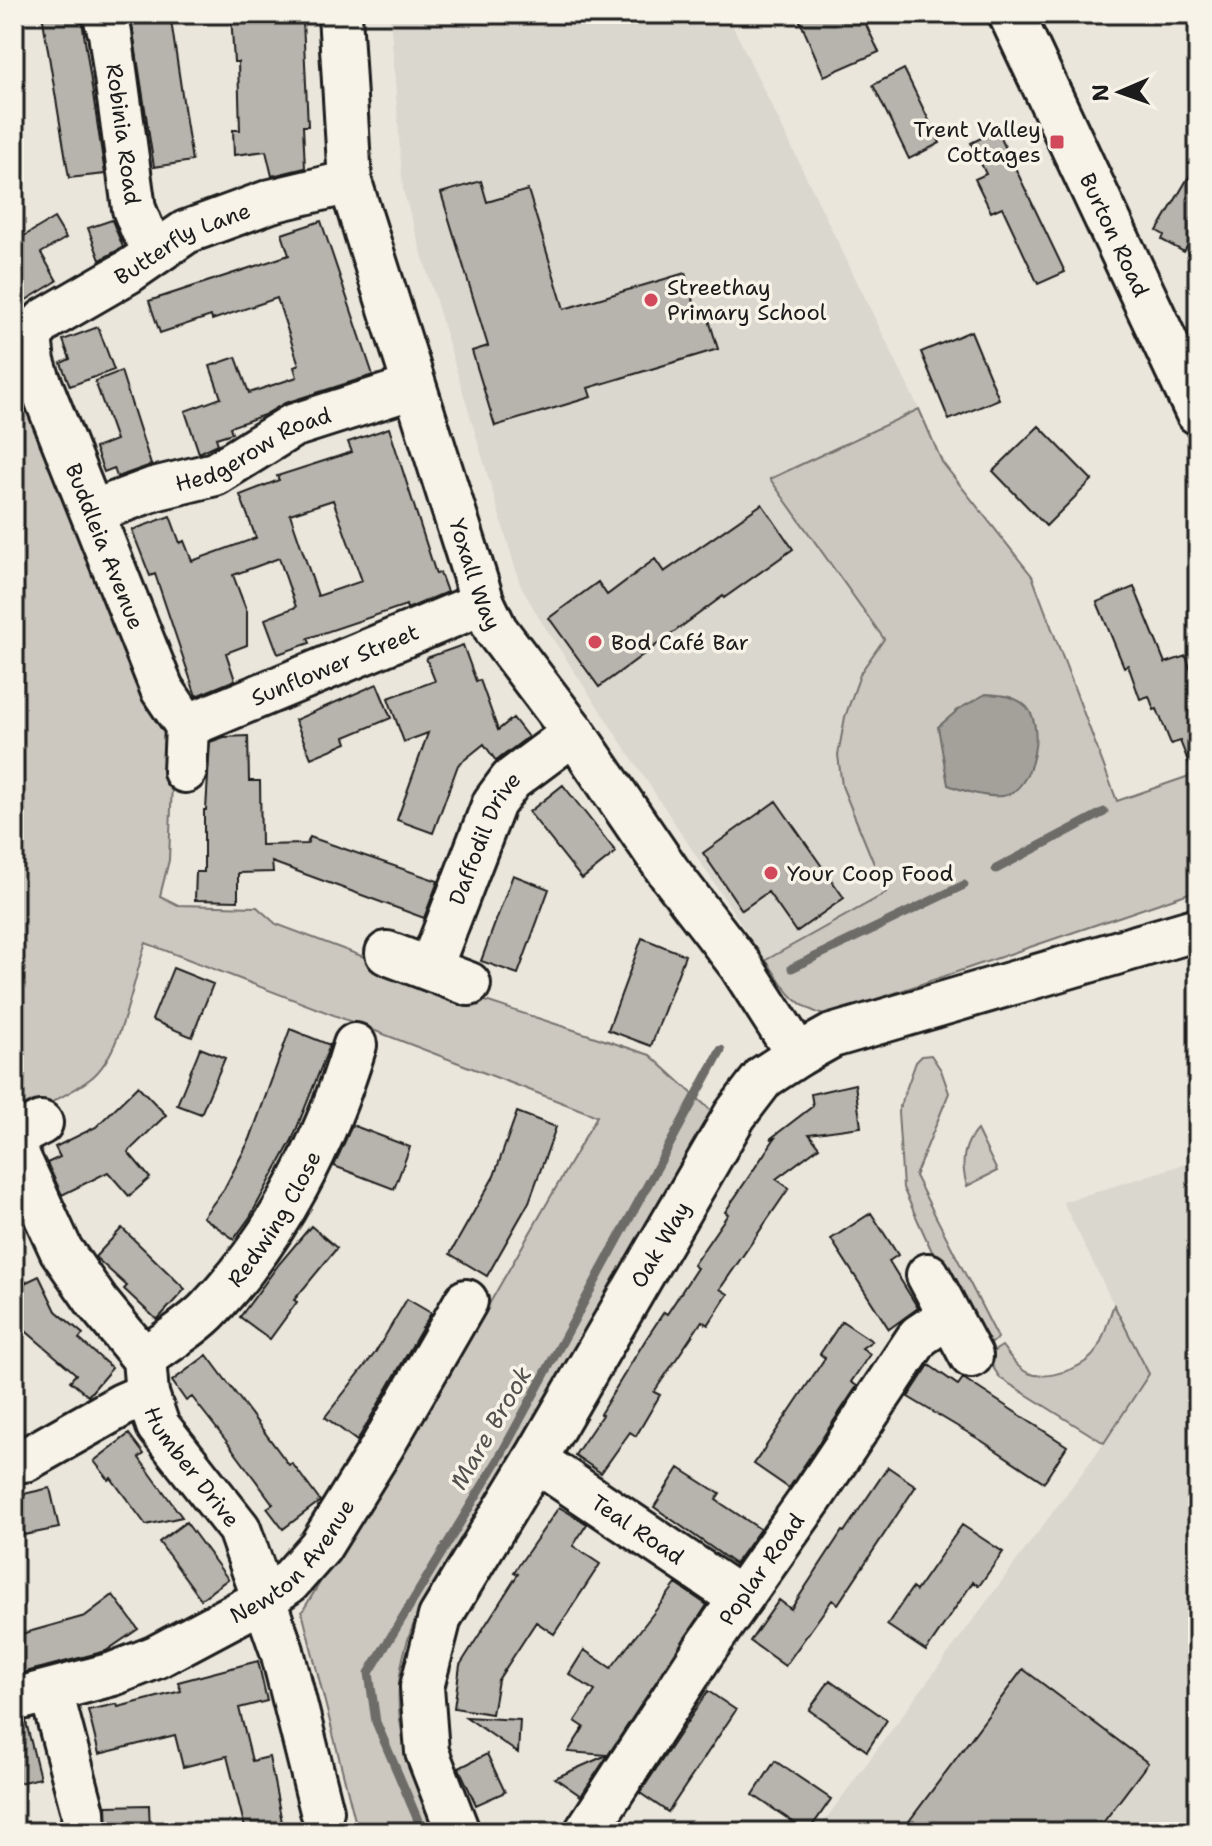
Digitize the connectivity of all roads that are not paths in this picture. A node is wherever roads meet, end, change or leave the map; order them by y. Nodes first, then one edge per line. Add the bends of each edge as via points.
1 (104, 14) edge
2 (340, 14) edge
3 (1011, 14) edge
4 (350, 182) junction
5 (157, 250) junction
6 (22, 332) edge
7 (414, 387) junction
8 (1198, 412) edge
9 (92, 512) junction
10 (483, 603) junction
11 (187, 726) junction
12 (574, 733) junction
13 (185, 771) dead end
14 (1198, 929) edge
15 (387, 953) dead end
16 (430, 969) junction
17 (469, 984) dead end
18 (355, 1045) dead end
19 (798, 1055) junction
20 (23, 1136) edge
21 (928, 1275) dead end
22 (466, 1301) dead end
23 (949, 1316) junction
24 (971, 1356) dead end
25 (145, 1377) junction
26 (14, 1460) edge
27 (535, 1460) junction
28 (740, 1598) junction
29 (265, 1599) junction
30 (32, 1696) edge
31 (322, 1811) dead end
32 (84, 1832) edge
33 (458, 1832) edge
34 (586, 1832) edge

1 - 5 street, Robinia Road via 134,209
2 - 4 street, Yoxall Way
3 - 8 highway, Burton Road
4 - 5 street, Butterfly Lane via 271,201 186,232
4 - 7 street, Yoxall Way
5 - 6 street, Butterfly Lane
6 - 9 street, Buddleia Avenue
7 - 9 street, Hedgerow Road via 292,426 215,474
7 - 10 street, Yoxall Way
9 - 11 street, Buddleia Avenue via 162,689
10 - 11 street, Sunflower Street
10 - 12 street, Yoxall Way via 496,630
11 - 13 street
12 - 16 street, Daffodil Drive via 511,780 494,803
12 - 19 street, Yoxall Way via 670,875 741,966
14 - 19 street, Oak Way via 832,1036
15 - 16 street
16 - 17 street
18 - 25 street, Redwing Close via 342,1089 295,1191 206,1312
19 - 27 street, Oak Way via 764,1077 735,1115
20 - 25 street, Humber Drive via 61,1250
21 - 23 street
22 - 29 street, Newton Avenue via 320,1547 289,1582
23 - 24 street
23 - 28 street, Poplar Road via 919,1336
25 - 26 street, Redwing Close via 122,1405 25,1460
25 - 29 street, Humber Drive via 158,1426 239,1529
27 - 28 street, Teal Road
27 - 33 street, Oak Way via 440,1617 422,1687 427,1752
28 - 34 street, Poplar Road
29 - 30 street, Newton Avenue via 156,1657
29 - 31 street, Humber Drive
30 - 32 street via 83,1812

